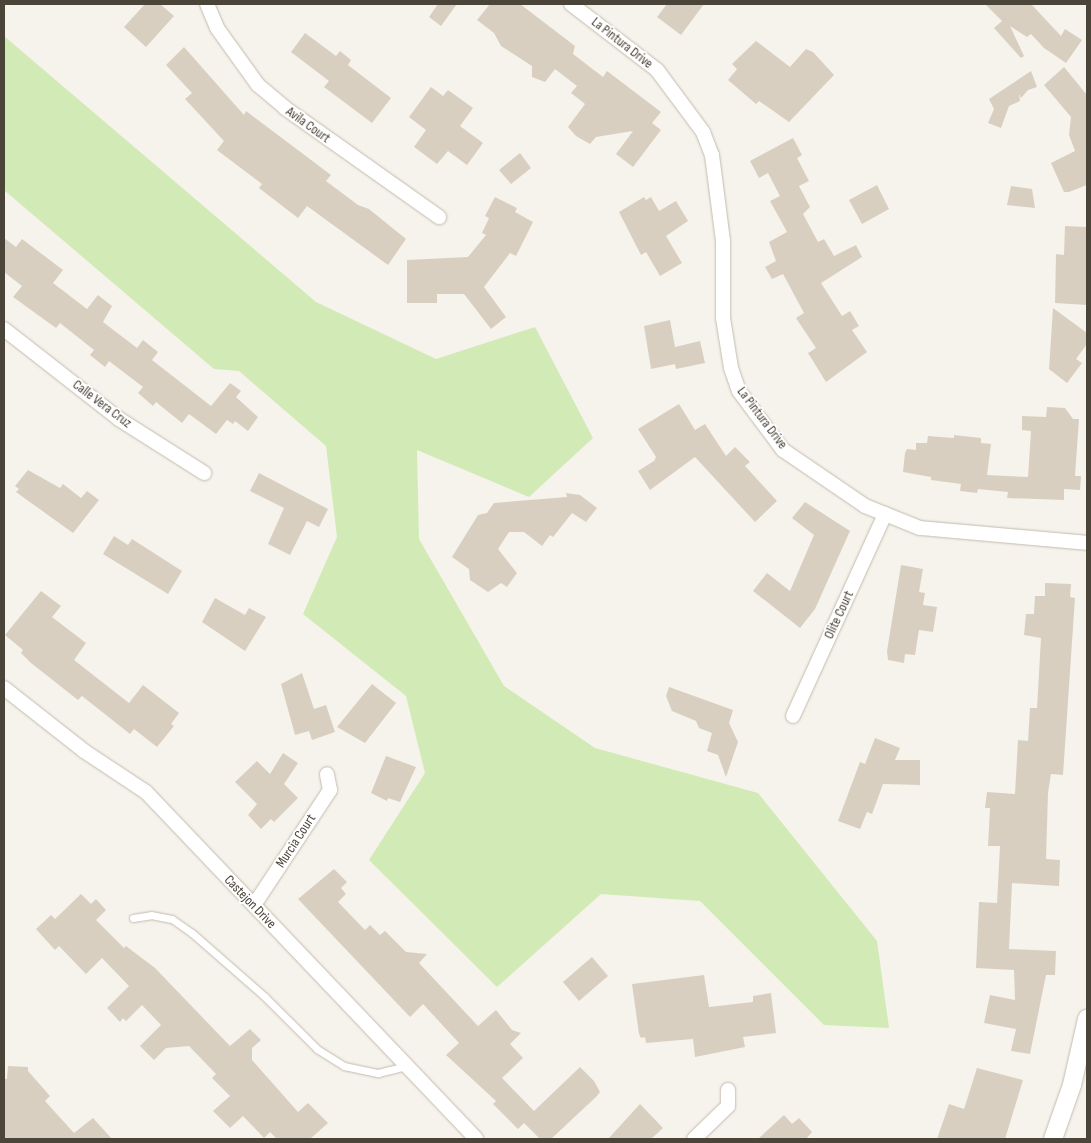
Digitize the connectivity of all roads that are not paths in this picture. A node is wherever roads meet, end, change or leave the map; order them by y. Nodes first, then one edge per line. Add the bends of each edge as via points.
1 (207, 4) edge
2 (571, 4) edge
3 (439, 218) dead end
4 (4, 329) edge
5 (204, 473) dead end
6 (885, 514) junction
7 (1087, 544) edge
8 (4, 688) edge
9 (793, 716) dead end
10 (327, 774) dead end
11 (254, 905) junction
12 (133, 918) dead end
13 (1087, 1019) edge
14 (407, 1066) junction
15 (728, 1090) dead end
16 (476, 1139) edge
17 (694, 1139) edge
18 (1054, 1139) edge

1 - 3 street, Avila Court via 217,28 258,85 285,108
2 - 6 street, La Pintura Drive via 657,70 704,132 712,155 723,241 723,318 731,368 739,391 783,450 865,506
4 - 5 street, Calle Vera Cruz via 119,418
6 - 7 street, La Pintura Drive via 920,528
6 - 9 street, Olite Court
8 - 11 street, Castejon Drive via 84,751 146,792
10 - 11 street, Murcia Court via 330,790
11 - 14 street, Castejon Drive
12 - 14 lane via 151,915 172,919 192,933 265,997 317,1049 344,1066 378,1073
13 - 18 street via 1072,1086
14 - 16 street, Castejon Drive
15 - 17 street via 728,1106

